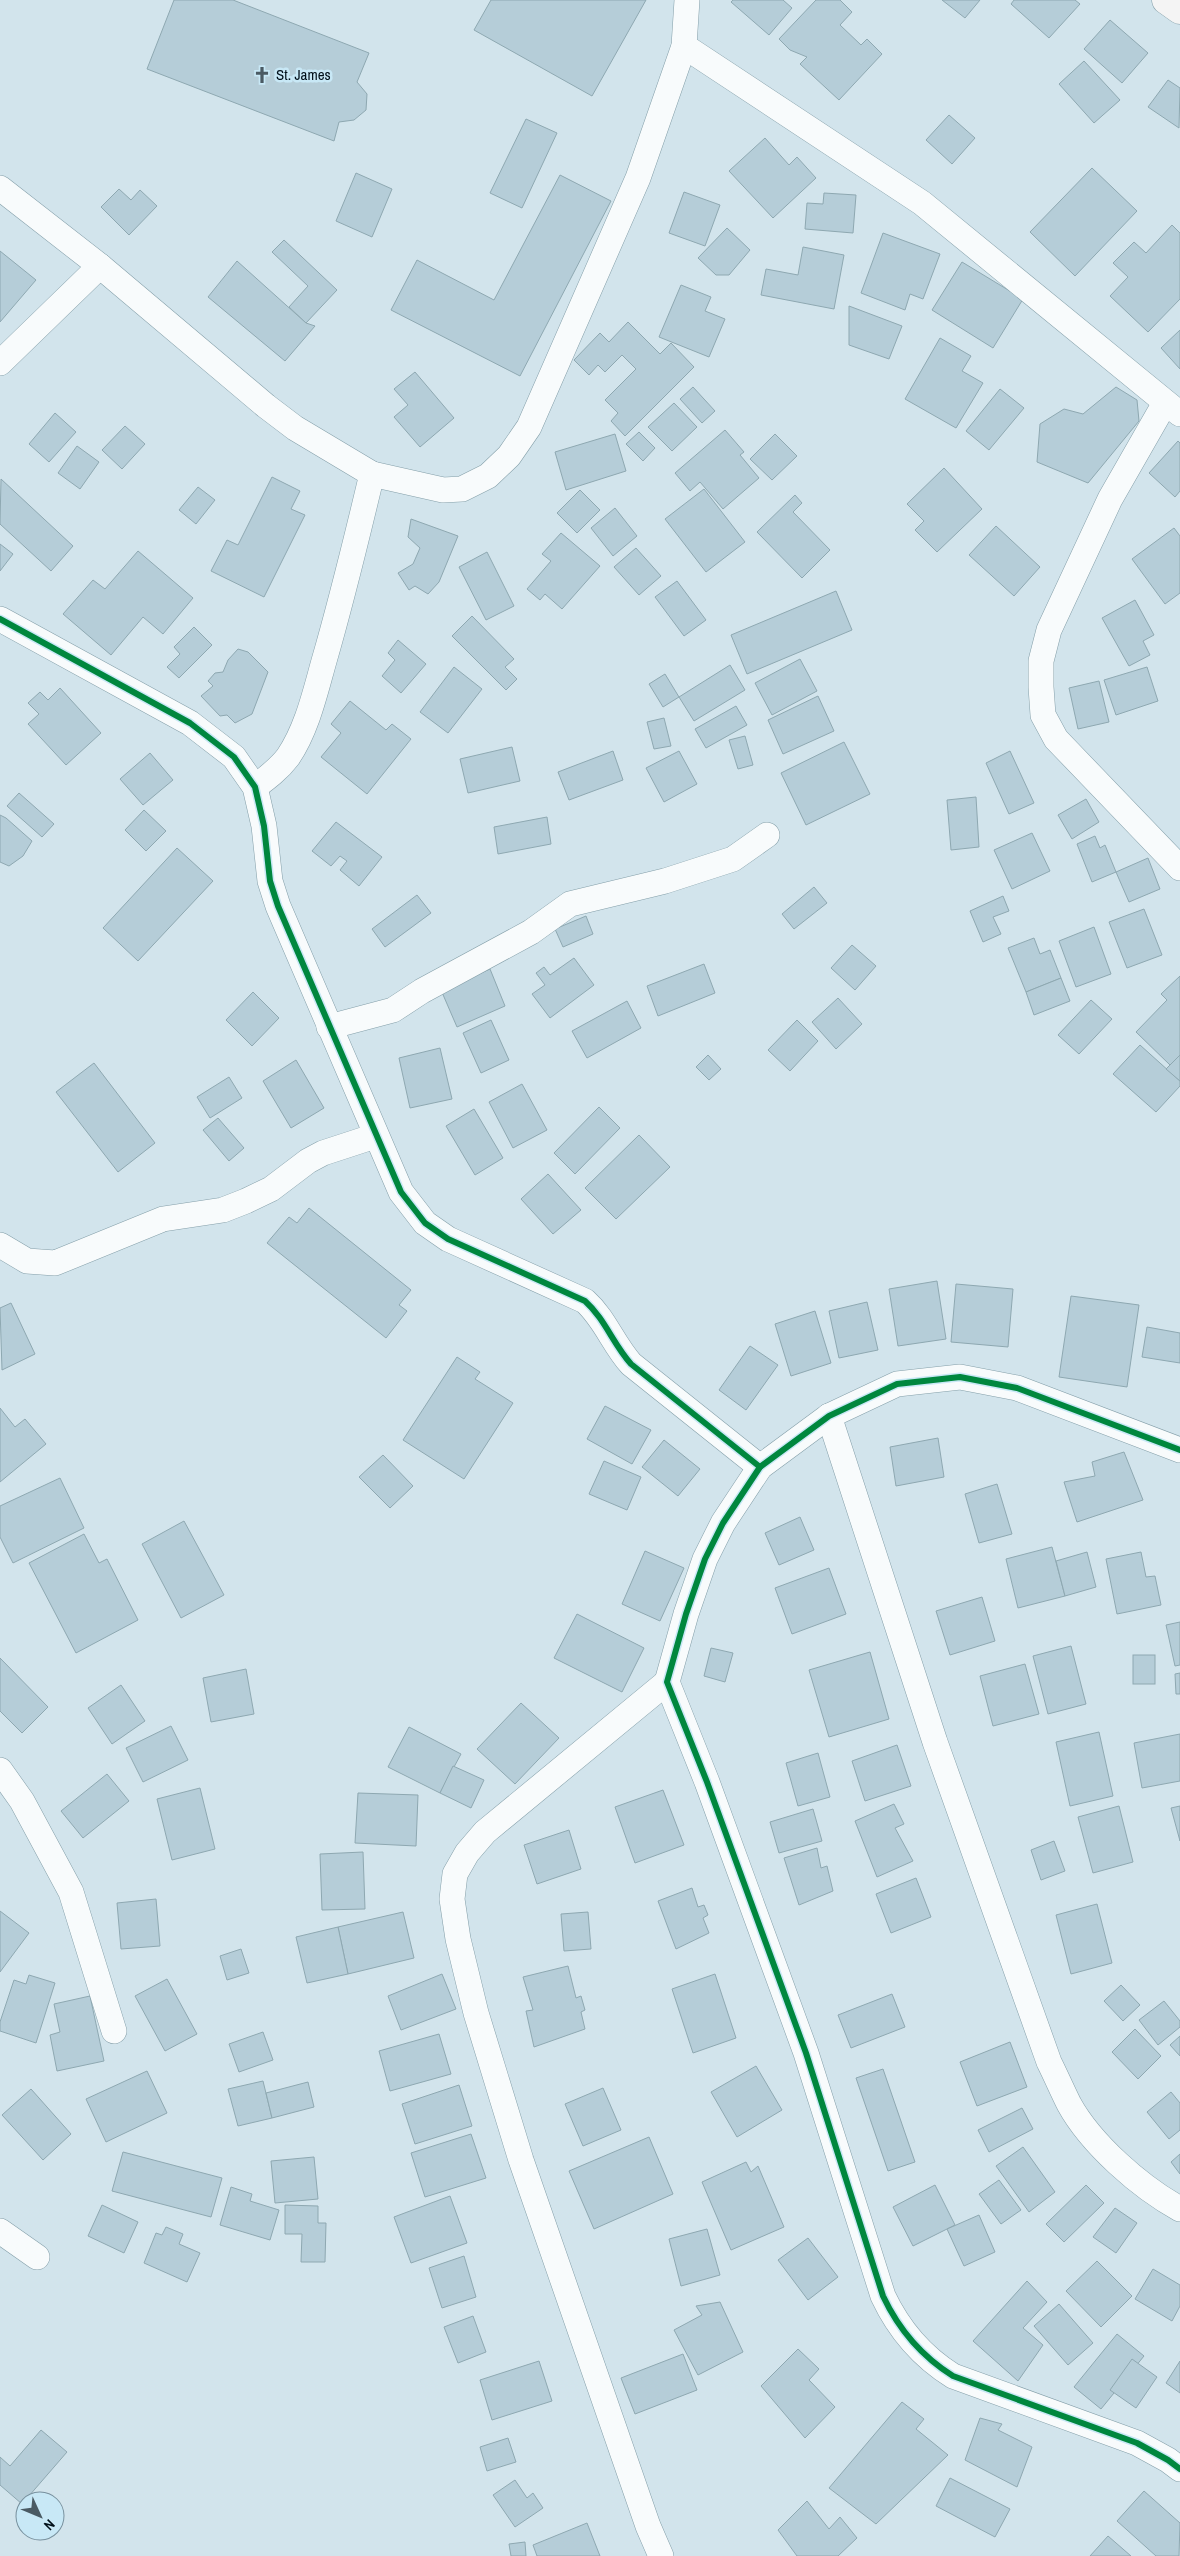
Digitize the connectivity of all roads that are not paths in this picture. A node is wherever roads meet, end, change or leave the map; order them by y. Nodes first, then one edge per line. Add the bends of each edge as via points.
1 (687, 0) edge
2 (1166, 0) edge
3 (1180, 10) edge
4 (684, 46) junction
5 (0, 188) edge
6 (100, 266) junction
7 (0, 363) edge
8 (1173, 408) edge
9 (372, 474) junction
10 (0, 619) edge
11 (254, 787) junction
12 (768, 835) dead end
13 (1180, 868) edge
14 (329, 1027) junction
15 (375, 1136) junction
16 (0, 1245) edge
17 (829, 1416) junction
18 (1180, 1450) edge
19 (760, 1467) junction
20 (667, 1682) junction
21 (0, 1770) edge
22 (114, 2031) dead end
23 (1180, 2208) edge
24 (0, 2231) edge
25 (37, 2257) dead end
26 (1180, 2469) edge
27 (661, 2556) edge

1 - 4 street
2 - 3 street
4 - 8 street via 922,203
4 - 9 street via 625,211 529,427 510,456 488,476 462,489 443,490
5 - 6 street
6 - 7 street
6 - 9 street via 266,406
8 - 13 street via 1110,499 1049,630 1042,661 1041,687 1043,715 1056,739
9 - 11 street via 339,609 307,716 288,756 277,770
10 - 11 street via 190,723 234,757
11 - 14 street via 264,826 270,882
12 - 14 street via 733,859 570,904 531,932 393,1010
14 - 15 street
15 - 16 street via 323,1153 271,1189 246,1201 223,1210 163,1219 55,1263 27,1261
15 - 19 street via 401,1192 425,1223 448,1239 585,1301 597,1312 616,1347 631,1364
17 - 18 street via 897,1384 960,1378 1017,1388
17 - 19 street
17 - 23 street via 935,1742 1049,2062 1070,2105 1096,2140 1161,2198
19 - 20 street via 723,1523 705,1559
20 - 26 street via 806,2053 883,2296 894,2318 933,2364 953,2376 1137,2443
20 - 27 street via 485,1832 455,1874 452,1899 467,1978 521,2160
21 - 22 street via 22,1801 71,1892
24 - 25 street

